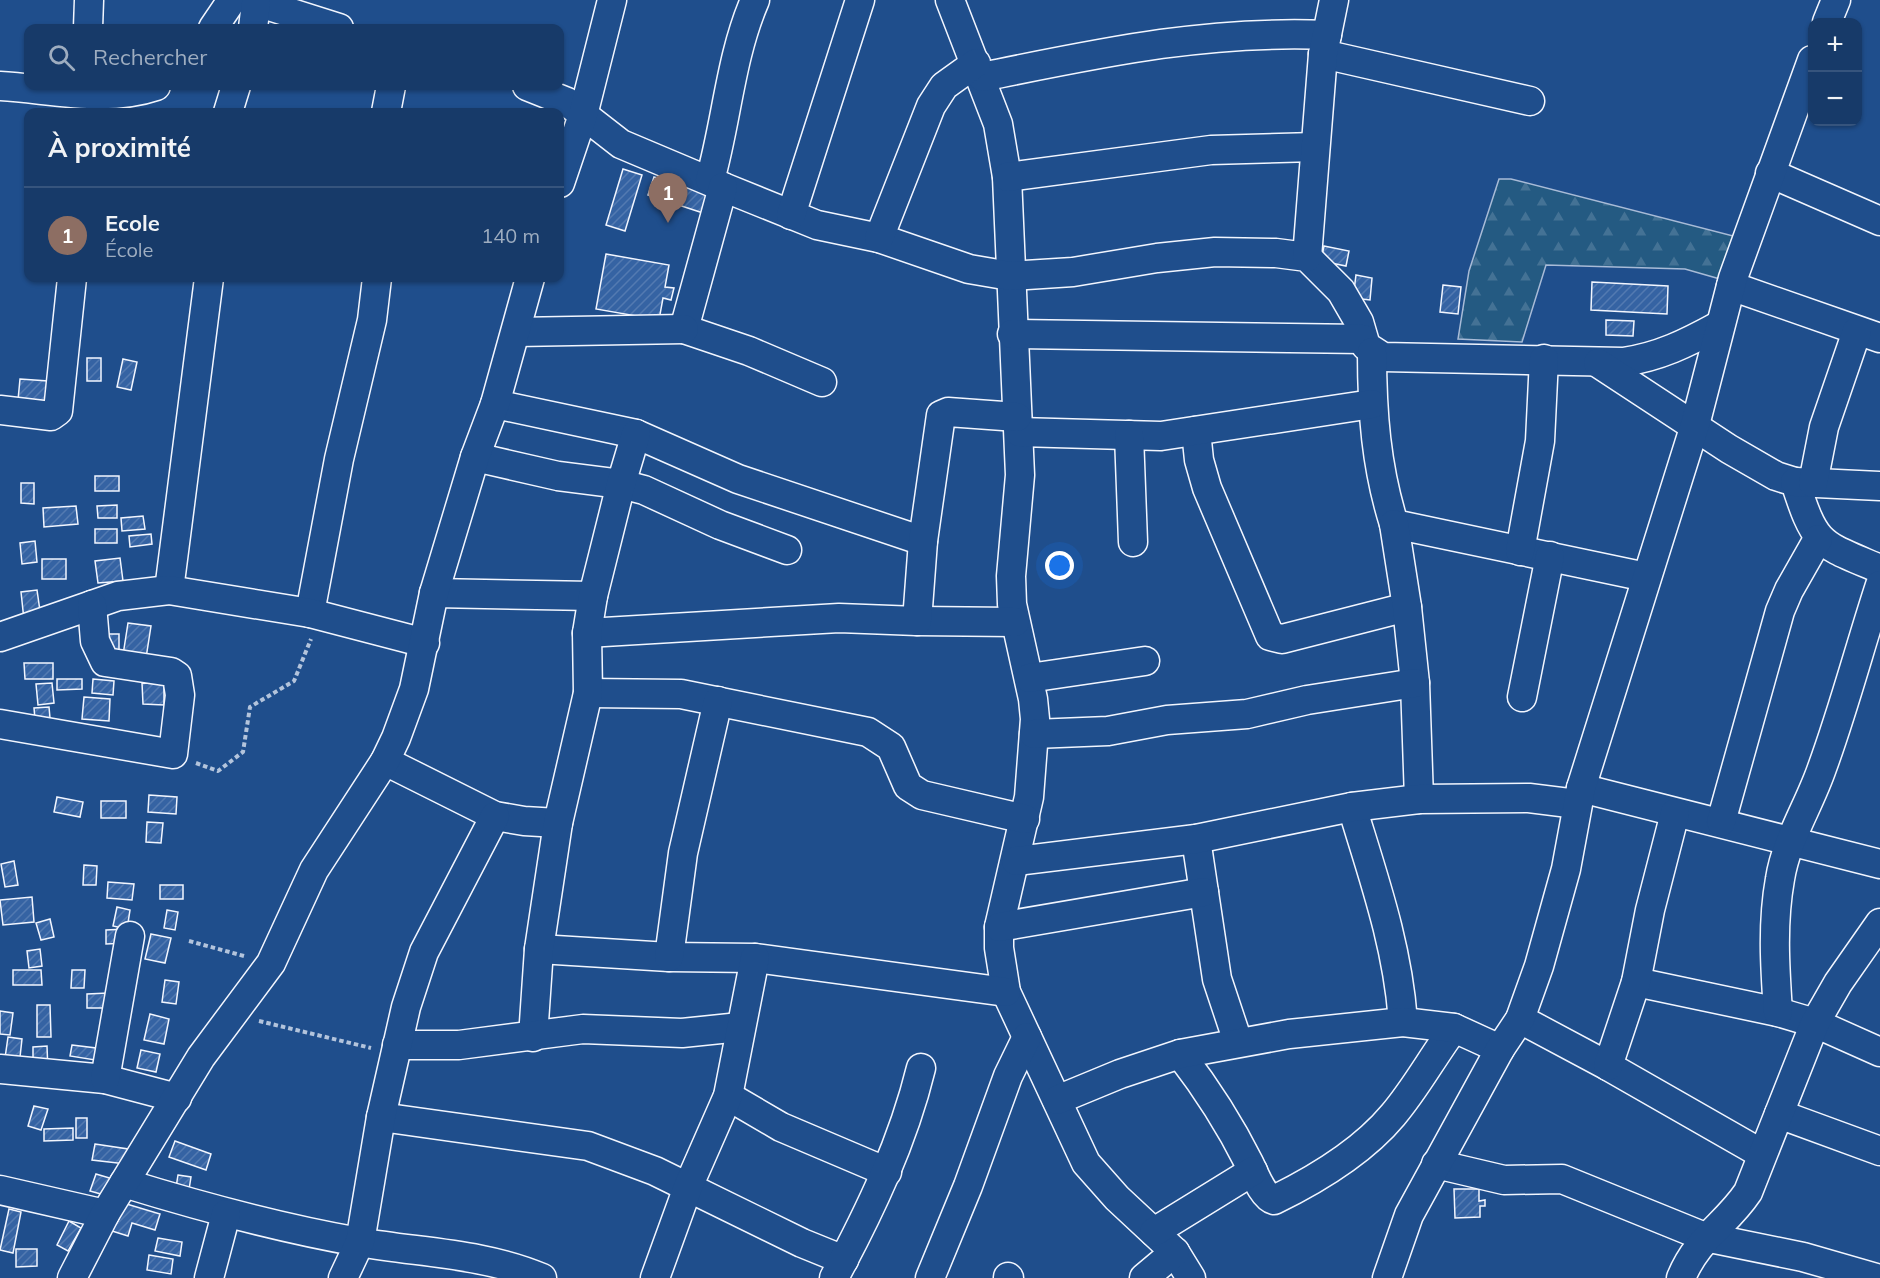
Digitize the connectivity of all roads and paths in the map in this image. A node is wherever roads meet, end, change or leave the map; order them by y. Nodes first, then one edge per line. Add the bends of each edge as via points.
1 (89, 0) edge
2 (755, 0) edge
3 (860, 0) edge
4 (950, 0) edge
5 (1334, 0) edge
6 (611, 1) edge
7 (248, 8) edge
8 (88, 24) edge
9 (220, 24) edge
10 (321, 24) edge
11 (1325, 45) junction
12 (979, 70) junction
13 (1808, 71) edge
14 (0, 86) edge
15 (24, 89) edge
16 (29, 90) edge
17 (142, 90) edge
18 (235, 90) edge
19 (390, 90) edge
20 (537, 90) edge
21 (86, 98) edge
22 (1530, 100) dead end
23 (229, 108) edge
24 (387, 108) edge
25 (583, 115) junction
26 (1315, 147) junction
27 (564, 171) edge
28 (1770, 173) junction
29 (1007, 177) junction
30 (716, 183) junction
31 (791, 215) junction
32 (1880, 221) edge
33 (879, 238) junction
34 (1307, 257) junction
35 (1010, 276) junction
36 (72, 282) edge
37 (208, 282) edge
38 (376, 282) edge
39 (529, 282) edge
40 (1731, 286) junction
41 (1718, 326) junction
42 (684, 329) junction
43 (516, 332) junction
44 (1012, 334) junction
45 (1868, 335) edge
46 (1367, 346) junction
47 (1544, 359) junction
48 (1598, 363) junction
49 (822, 382) dead end
50 (495, 404) junction
51 (1372, 404) junction
52 (0, 410) edge
53 (1018, 424) junction
54 (1695, 425) junction
55 (1196, 431) junction
56 (636, 434) junction
57 (1129, 435) junction
58 (475, 456) junction
59 (621, 483) junction
60 (1804, 483) junction
61 (1880, 486) edge
62 (1394, 524) junction
63 (1818, 539) junction
64 (923, 541) junction
65 (1133, 542) dead end
66 (787, 550) dead end
67 (1520, 551) junction
68 (1550, 556) junction
69 (1880, 570) edge
70 (1646, 577) junction
71 (1880, 585) edge
72 (169, 590) junction
73 (434, 593) junction
74 (593, 596) junction
75 (92, 605) junction
76 (1407, 607) junction
77 (316, 614) junction
78 (916, 621) junction
79 (1015, 622) junction
80 (587, 633) junction
81 (0, 637) edge
82 (425, 643) junction
83 (1145, 661) dead end
84 (1029, 678) junction
85 (1415, 683) junction
86 (588, 693) junction
87 (1522, 697) dead end
88 (718, 701) junction
89 (0, 724) edge
90 (1034, 734) junction
91 (173, 754) junction
92 (385, 761) junction
93 (1579, 796) junction
94 (1419, 799) junction
95 (1352, 807) junction
96 (1675, 813) junction
97 (495, 816) junction
98 (1025, 819) junction
99 (1721, 822) junction
100 (558, 823) junction
101 (1196, 839) junction
102 (1791, 840) junction
103 (1016, 861) junction
104 (1880, 864) edge
105 (1204, 892) junction
106 (999, 927) junction
107 (1878, 932) edge
108 (130, 936) dead end
109 (189, 941) dead end
110 (539, 949) junction
111 (669, 957) junction
112 (755, 958) junction
113 (271, 963) junction
114 (1636, 982) junction
115 (1006, 992) junction
116 (1778, 1012) junction
117 (232, 1014) junction
118 (1520, 1019) junction
119 (1403, 1022) junction
120 (1815, 1023) junction
121 (740, 1027) junction
122 (1454, 1028) junction
123 (533, 1037) junction
124 (1027, 1037) junction
125 (1238, 1042) junction
126 (1500, 1049) junction
127 (396, 1050) junction
128 (1880, 1052) edge
129 (1180, 1054) junction
130 (1608, 1066) junction
131 (921, 1068) dead end
132 (0, 1069) edge
133 (105, 1079) junction
134 (728, 1096) junction
135 (177, 1098) junction
136 (1057, 1100) junction
137 (1779, 1114) junction
138 (381, 1117) junction
139 (1880, 1151) edge
140 (1762, 1154) junction
141 (1436, 1164) junction
142 (1253, 1171) junction
143 (887, 1172) junction
144 (124, 1183) junction
145 (688, 1187) junction
146 (0, 1190) edge
147 (105, 1214) junction
148 (226, 1214) junction
149 (1154, 1232) junction
150 (1705, 1238) junction
151 (360, 1242) junction
152 (1175, 1252) junction
153 (474, 1268) edge
154 (839, 1269) edge
155 (1393, 1277) edge
156 (72, 1278) edge
157 (209, 1278) edge
158 (343, 1278) edge
159 (542, 1278) edge
160 (656, 1278) edge
161 (930, 1278) edge
162 (1144, 1278) edge
163 (1191, 1278) edge
164 (1681, 1278) edge
165 (1876, 1278) edge

1 - 8 street
2 - 30 street via 738,48
3 - 31 street
4 - 12 street
5 - 11 street
6 - 25 street
7 - 9 street
7 - 10 street
11 - 12 street via 1269,33 1164,42
11 - 22 street
11 - 26 street
12 - 29 street via 998,123
12 - 33 street via 944,86 931,106
13 - 28 street
14 - 15 street
16 - 21 street
17 - 21 street
18 - 23 street
19 - 24 street
20 - 25 street via 567,102
25 - 27 street
25 - 30 street via 621,144
26 - 29 street via 1173,153
26 - 34 street
28 - 32 street
28 - 40 street
29 - 35 street
30 - 31 street
30 - 42 street
31 - 33 street via 817,225
33 - 35 street via 969,269
34 - 35 street via 1215,252 1072,272
34 - 46 street via 1351,305
35 - 44 street
36 - 52 street via 58,411 51,416
37 - 72 street
38 - 77 street via 339,459
39 - 43 street
40 - 41 street
40 - 45 street
41 - 48 street via 1648,359
41 - 54 street
42 - 43 street
42 - 49 street
43 - 50 street
44 - 46 street
44 - 53 street
45 - 60 street via 1824,427
46 - 47 street via 1397,359
46 - 51 street
47 - 48 street
47 - 67 street via 1540,441
48 - 54 street
50 - 56 street
50 - 58 street
51 - 55 street
51 - 62 street via 1378,462
53 - 57 street
53 - 64 street via 948,412 941,415
53 - 79 street via 1019,484 1011,576
54 - 60 street via 1776,476
54 - 70 street
55 - 57 street
55 - 76 street via 1207,488 1270,636 1282,639
56 - 59 street
56 - 64 street via 738,479
57 - 65 street
58 - 59 street via 558,476
58 - 73 street
59 - 66 street
59 - 74 street
60 - 61 street
60 - 63 street via 1808,524
62 - 67 street
62 - 76 street
63 - 69 street
63 - 99 street via 1780,611
64 - 78 street
67 - 68 street
68 - 70 street
68 - 87 street
70 - 93 street
71 - 102 street via 1834,737
72 - 75 street via 118,596
72 - 77 street
73 - 74 street
73 - 82 street
74 - 80 street
75 - 81 street
75 - 91 street via 95,640 105,662 177,676 180,696
76 - 85 street
77 - 82 street
77 - 91 path via 294,681 250,707 243,752 218,771
78 - 79 street
78 - 80 street via 839,618
79 - 84 street
80 - 86 street
82 - 92 street via 414,688
83 - 84 street
84 - 90 street
85 - 90 street via 1246,714 1167,720 1108,731
85 - 94 street
86 - 88 street via 651,692
86 - 100 street
88 - 98 street via 868,732 891,747 913,791
88 - 111 street via 683,853
89 - 91 street
90 - 98 street
92 - 97 street
92 - 113 street via 314,870
93 - 94 street
93 - 96 street
93 - 118 street via 1552,923
94 - 95 street
95 - 101 street
95 - 119 street via 1386,915 1400,980
96 - 99 street
96 - 114 street
97 - 100 street
97 - 127 street via 424,952
98 - 103 street
99 - 102 street
100 - 110 street
101 - 103 street
101 - 105 street
102 - 104 street
102 - 116 street via 1780,878 1776,912
103 - 106 street
105 - 106 street
105 - 125 street via 1217,979
106 - 115 street
107 - 120 street via 1838,983
108 - 133 street
109 - 113 path
110 - 111 street
110 - 123 street
111 - 112 street
112 - 115 street
112 - 121 street
113 - 117 street
114 - 116 street
114 - 130 street
115 - 124 street
116 - 120 street
117 - 127 path
117 - 135 street
118 - 126 street
118 - 130 street
119 - 122 street
119 - 125 street
120 - 128 street
120 - 137 street
121 - 123 street via 682,1033 583,1029
121 - 134 street
122 - 126 street
122 - 142 street via 1392,1117 1342,1160 1274,1200 1267,1196
123 - 127 street
124 - 136 street
124 - 161 street via 1008,1076
125 - 129 street
126 - 141 street
127 - 138 street
129 - 136 street
129 - 142 street via 1227,1119
130 - 140 street
131 - 143 street
132 - 133 street
133 - 135 street
134 - 143 street via 781,1127
134 - 145 street
135 - 144 street
136 - 149 street via 1086,1163
137 - 139 street
137 - 140 street
138 - 145 street via 588,1146
138 - 151 street
140 - 150 street via 1748,1192
141 - 150 street via 1504,1180 1562,1179
141 - 155 street via 1409,1215
142 - 149 street
143 - 154 street
144 - 147 street
144 - 148 street
145 - 154 street via 792,1238
145 - 160 street
146 - 147 street
147 - 156 street
148 - 151 street
148 - 157 street
149 - 152 street
150 - 164 street
150 - 165 street via 1803,1257
151 - 153 street
151 - 158 street
152 - 162 street
152 - 163 street
153 - 159 street

